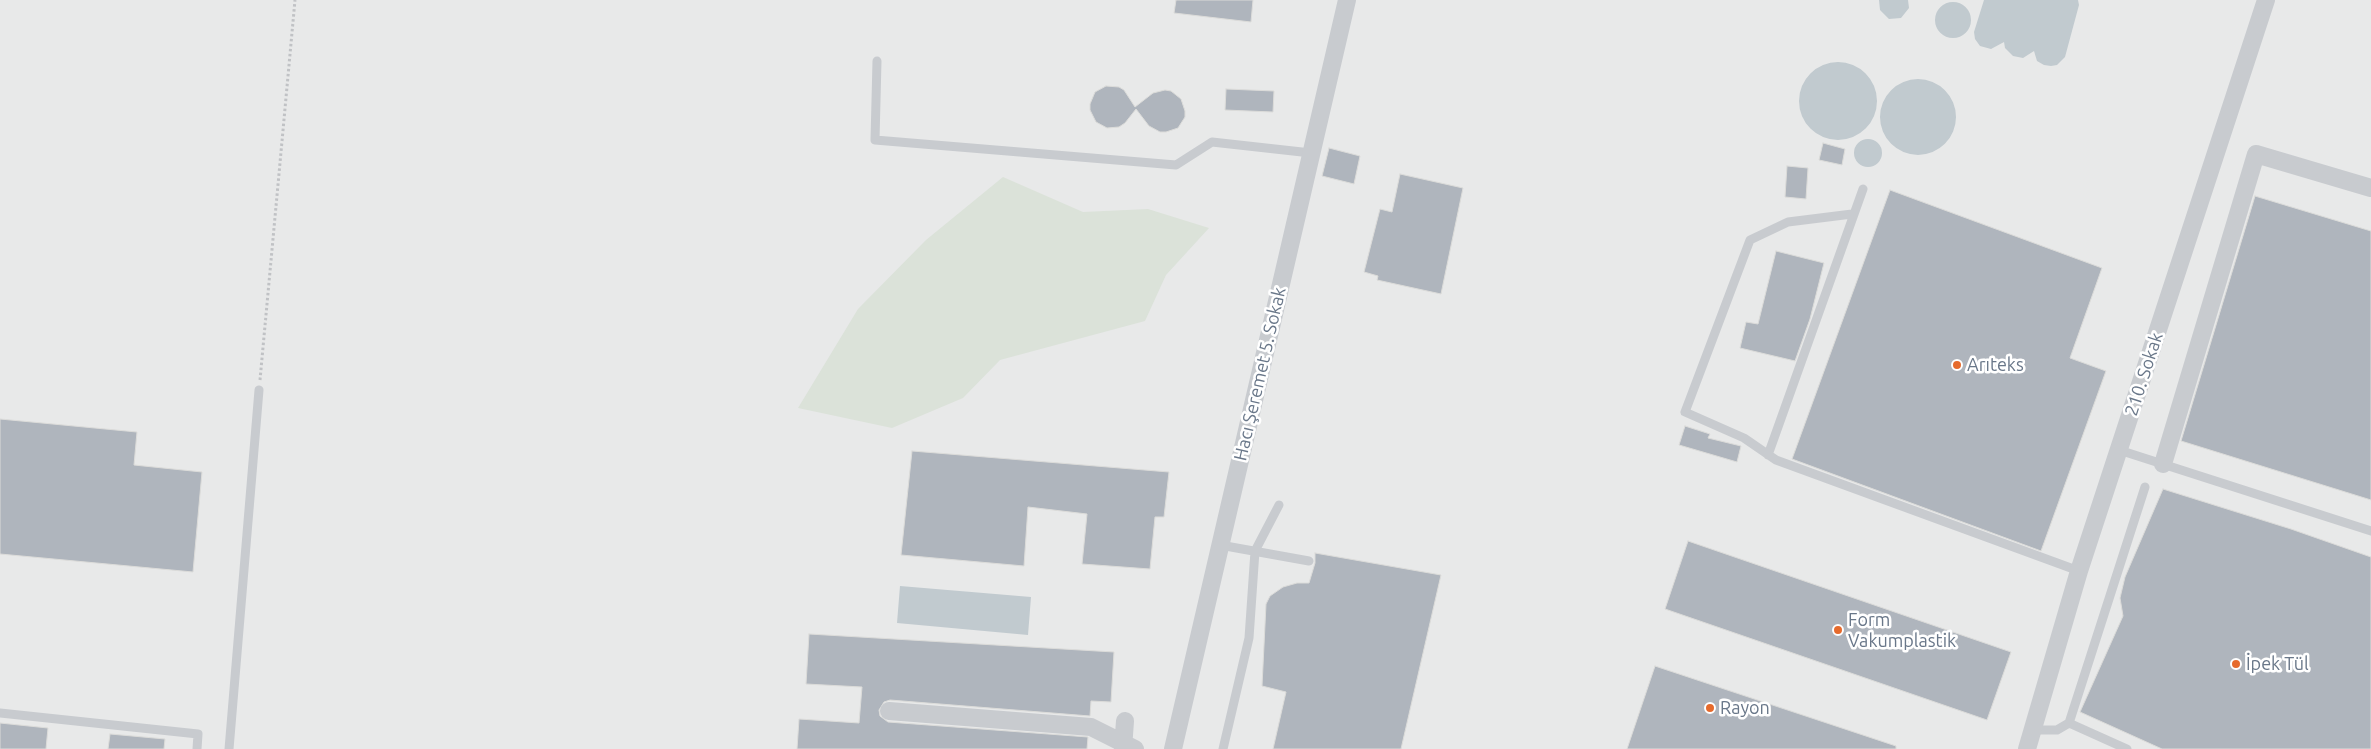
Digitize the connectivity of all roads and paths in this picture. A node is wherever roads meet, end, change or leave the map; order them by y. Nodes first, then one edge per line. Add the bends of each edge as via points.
1 (295, 0) edge
2 (1347, 0) edge
3 (2266, 0) edge
4 (877, 61) dead end
5 (1311, 153) junction
6 (2371, 188) edge
7 (1863, 189) dead end
8 (1852, 214) junction
9 (259, 390) joint
10 (2119, 450) junction
11 (1768, 455) junction
12 (2163, 464) junction
13 (2145, 487) dead end
14 (1279, 505) dead end
15 (2371, 531) edge
16 (1220, 545) junction
17 (1255, 551) junction
18 (1309, 561) dead end
19 (2079, 571) junction
20 (889, 711) dead end
21 (0, 713) edge
22 (1125, 721) dead end
23 (2069, 724) junction
24 (2032, 730) junction
25 (1127, 747) edge
26 (197, 749) edge
27 (229, 749) edge
28 (1173, 749) edge
29 (1223, 749) edge
30 (2027, 749) edge
31 (2127, 749) edge

1 - 9 path
2 - 5 street, Hacı Şeremet 5. Sokak
3 - 10 street, 210. Sokak
4 - 5 lane via 875,140 1176,165 1212,142
5 - 16 street, Hacı Şeremet 5. Sokak
6 - 12 street via 2256,154
7 - 8 lane
8 - 11 lane
8 - 11 lane via 1788,222 1750,240 1686,412 1744,438
9 - 27 lane
10 - 12 lane
10 - 19 street, 210. Sokak
11 - 19 lane
12 - 15 lane
13 - 23 lane
14 - 17 lane
16 - 17 lane
16 - 28 street, Hacı Şeremet 5. Sokak
17 - 18 lane
17 - 29 lane via 1249,638
19 - 24 street, 210. Sokak
20 - 25 street via 1091,727
21 - 26 lane via 198,734
22 - 25 street
23 - 24 lane via 2057,730
23 - 31 lane
24 - 30 street, 210. Sokak

